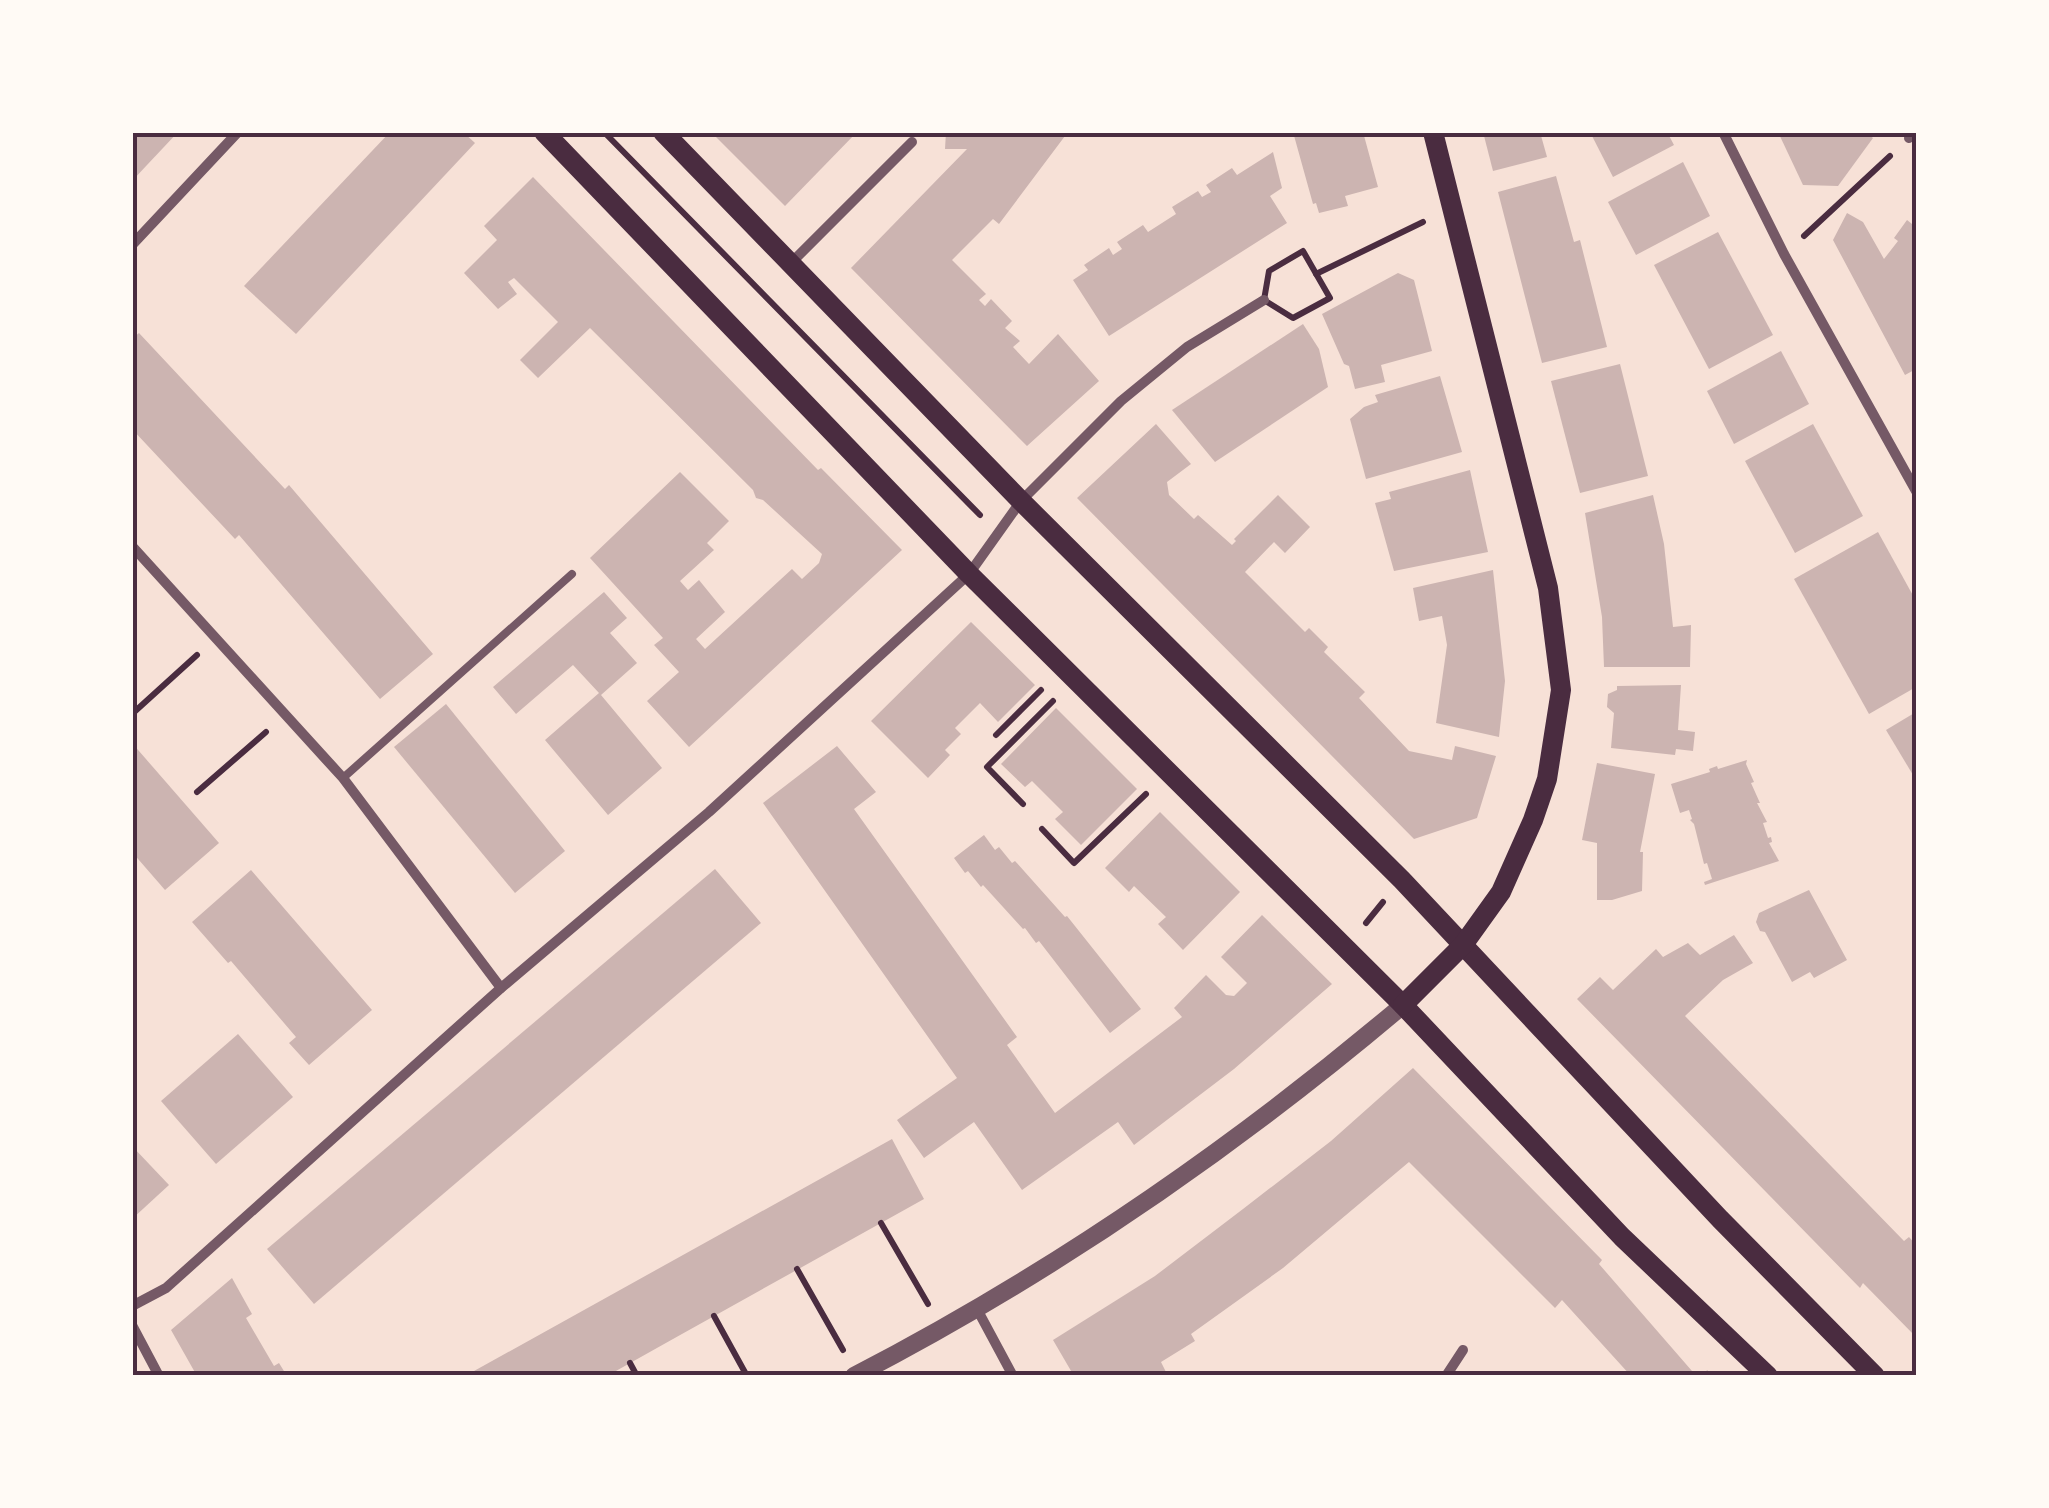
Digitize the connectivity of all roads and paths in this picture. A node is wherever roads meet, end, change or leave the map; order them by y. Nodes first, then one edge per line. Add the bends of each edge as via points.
1 (238, 132) edge
2 (544, 132) edge
3 (604, 132) edge
4 (663, 132) edge
5 (1433, 132) edge
6 (1723, 132) edge
7 (1913, 136) edge
8 (912, 142) dead end
9 (1450, 209) junction
10 (132, 245) edge
11 (1784, 254) junction
12 (790, 265) junction
13 (1269, 272) dead end
14 (1316, 274) junction
15 (1264, 300) dead end
16 (1293, 318) dead end
17 (866, 343) junction
18 (839, 369) junction
19 (804, 403) junction
20 (1916, 490) edge
21 (1021, 500) junction
22 (998, 534) junction
23 (132, 546) edge
24 (572, 574) dead end
25 (969, 574) junction
26 (216, 637) junction
27 (1069, 673) junction
28 (132, 714) edge
29 (286, 714) junction
30 (996, 735) dead end
31 (1168, 772) junction
32 (344, 778) junction
33 (197, 792) dead end
34 (1023, 804) dead end
35 (1042, 829) dead end
36 (1402, 880) junction
37 (1462, 945) junction
38 (1345, 946) junction
39 (501, 988) junction
40 (1403, 1005) junction
41 (881, 1223) dead end
42 (797, 1269) dead end
43 (132, 1306) edge
44 (977, 1309) junction
45 (714, 1316) dead end
46 (132, 1325) edge
47 (941, 1328) junction
48 (1464, 1350) dead end
49 (1004, 1360) junction
50 (630, 1363) dead end
51 (855, 1375) edge
52 (160, 1376) edge
53 (638, 1376) edge
54 (747, 1376) edge
55 (1001, 1376) edge
56 (1013, 1376) edge
57 (1446, 1376) edge
58 (1768, 1376) edge
59 (1875, 1376) edge

1 - 10 street
2 - 19 main road
3 - 18 path
4 - 12 main road
5 - 9 main road
6 - 11 street
7 - 11 path
8 - 12 street
9 - 14 path
9 - 37 main road via 1548,588 1561,690 1548,778 1533,820 1501,892
11 - 20 street
12 - 17 main road
13 - 14 path via 1303,251
14 - 16 path via 1330,298
15 - 21 street via 1187,347 1120,401
17 - 18 path
17 - 21 main road
18 - 19 path
18 - 22 path
19 - 25 main road
21 - 22 street
21 - 36 main road
22 - 25 street
23 - 26 street
24 - 32 lane
25 - 27 main road
25 - 39 street via 709,812
26 - 28 path
26 - 29 street
27 - 30 path
27 - 31 main road
27 - 34 path via 986,767
29 - 32 street
29 - 33 path
31 - 35 path via 1074,862
31 - 38 main road
32 - 39 street
36 - 37 main road
36 - 38 path
37 - 40 main road
37 - 59 main road
38 - 40 main road
39 - 43 street via 166,1288
40 - 44 street via 1160,1194
40 - 58 main road via 1622,1237
41 - 47 path
42 - 51 path
44 - 47 street
44 - 49 street
45 - 54 path
46 - 52 street
47 - 51 street
48 - 57 street
49 - 55 lane
49 - 56 street
50 - 53 path

